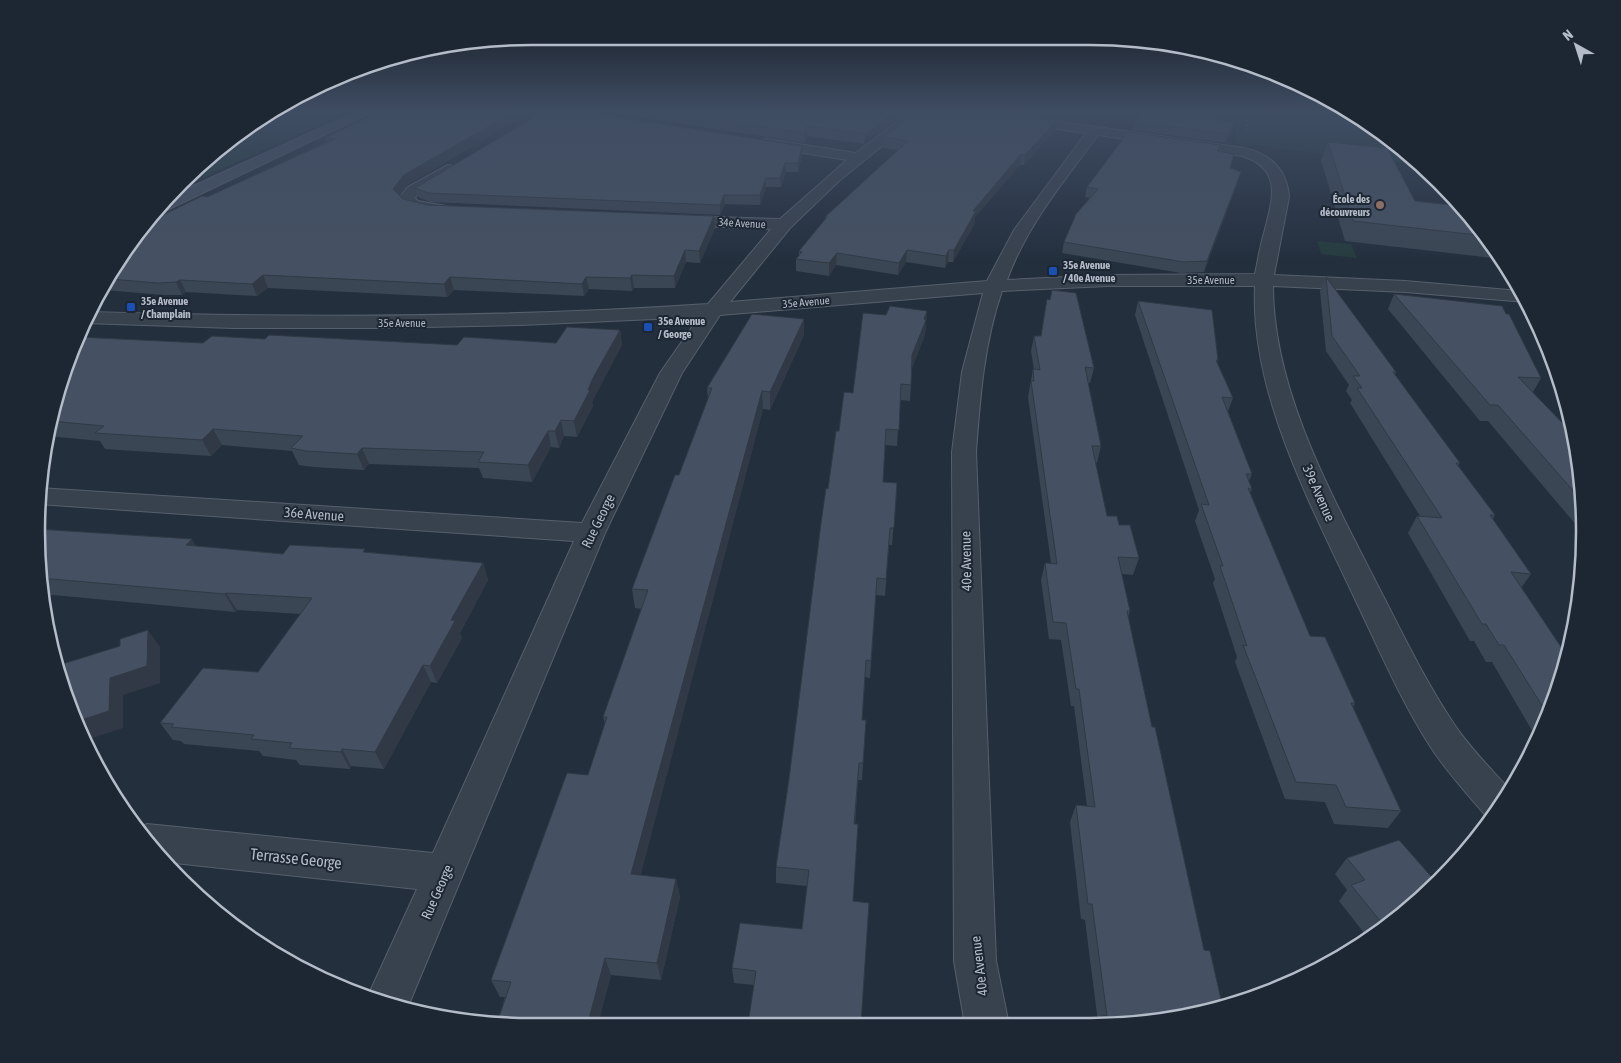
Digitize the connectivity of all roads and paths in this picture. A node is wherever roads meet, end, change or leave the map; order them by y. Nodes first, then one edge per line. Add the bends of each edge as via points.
1 (259, 162) edge
2 (460, 162) edge
3 (854, 162) edge
4 (1072, 162) edge
5 (1264, 162) edge
6 (175, 200) edge
7 (459, 210) edge
8 (662, 219) edge
9 (784, 224) junction
10 (1264, 280) junction
11 (996, 286) junction
12 (1515, 296) edge
13 (714, 309) junction
14 (94, 318) edge
15 (46, 497) edge
16 (591, 533) junction
17 (1495, 800) edge
18 (159, 843) edge
19 (445, 873) junction
20 (390, 996) edge
21 (986, 1018) edge

1 - 6 main road
2 - 7 street via 413,190 406,199 421,208
3 - 9 street, Rue George
4 - 11 street, 40e Avenue via 1027,222 1010,251
5 - 10 street, 39e Avenue via 1271,166 1282,185
8 - 9 street, 34e Avenue
9 - 13 street, Rue George
10 - 11 street, 35e Avenue via 1100,281
10 - 12 street, 35e Avenue
10 - 17 street, 39e Avenue via 1266,319 1278,382 1294,434 1323,504 1428,712
11 - 13 street, 35e Avenue
11 - 21 street, 40e Avenue via 974,360 964,452 975,952
13 - 14 street, 35e Avenue via 420,323
13 - 16 street, Rue George via 671,374
15 - 16 street, 36e Avenue
16 - 19 street, Rue George
18 - 19 street, Terrasse George
19 - 20 street, Rue George

